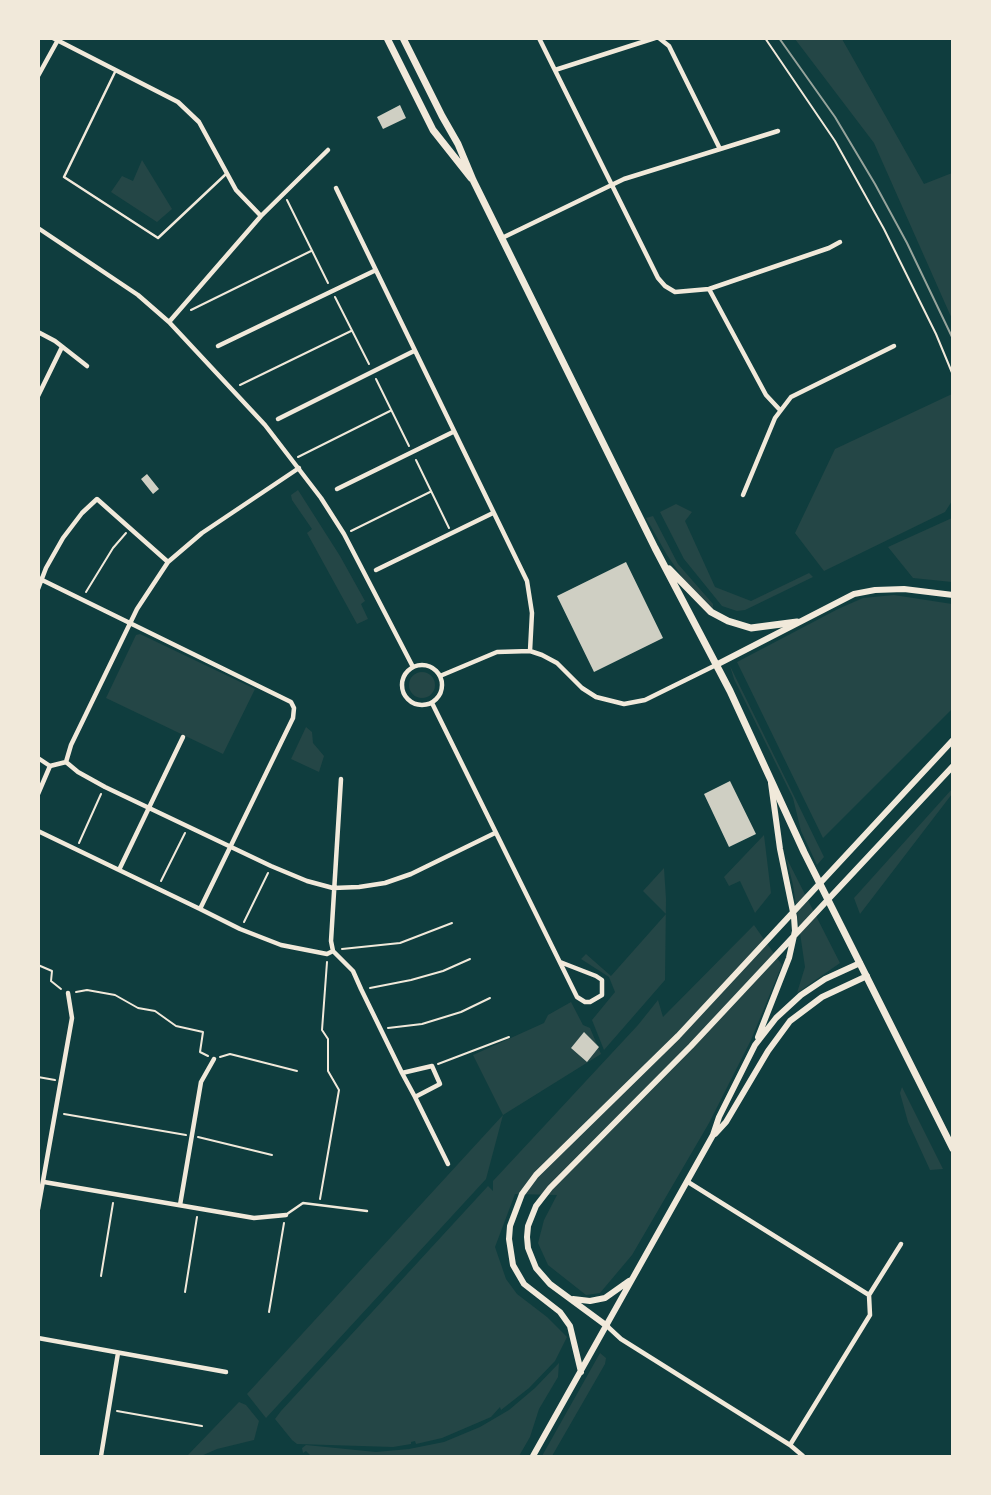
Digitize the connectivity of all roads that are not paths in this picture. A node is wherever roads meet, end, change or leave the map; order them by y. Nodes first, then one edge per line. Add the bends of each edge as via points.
1 (387, 38) edge
2 (403, 38) edge
3 (539, 38) edge
4 (657, 38) edge
5 (57, 39) edge
6 (555, 70) junction
7 (116, 71) junction
8 (38, 76) edge
9 (442, 116) junction
10 (429, 124) junction
11 (778, 131) dead end
12 (720, 149) junction
13 (328, 150) dead end
14 (226, 174) junction
15 (474, 180) junction
16 (612, 187) junction
17 (336, 188) dead end
18 (261, 216) junction
19 (38, 228) edge
20 (502, 238) junction
21 (840, 242) dead end
22 (374, 271) junction
23 (709, 289) junction
24 (169, 322) junction
25 (38, 332) edge
26 (218, 346) dead end
27 (894, 346) dead end
28 (62, 347) junction
29 (414, 351) junction
30 (87, 366) dead end
31 (38, 396) edge
32 (780, 410) junction
33 (278, 419) dead end
34 (453, 432) junction
35 (299, 468) junction
36 (337, 489) dead end
37 (743, 495) dead end
38 (493, 513) junction
39 (168, 562) junction
40 (664, 565) junction
41 (376, 570) dead end
42 (41, 579) edge
43 (38, 589) edge
44 (953, 595) edge
45 (797, 621) junction
46 (130, 624) junction
47 (530, 651) junction
48 (716, 665) junction
49 (413, 667) junction
50 (440, 676) junction
51 (432, 704) junction
52 (183, 737) dead end
53 (953, 740) edge
54 (38, 758) edge
55 (66, 762) junction
56 (50, 766) junction
57 (953, 766) edge
58 (770, 773) junction
59 (341, 779) dead end
60 (38, 794) edge
61 (149, 807) junction
62 (38, 831) edge
63 (495, 833) junction
64 (230, 845) junction
65 (119, 870) junction
66 (333, 888) junction
67 (200, 909) junction
68 (330, 953) junction
69 (560, 962) junction
70 (860, 963) junction
71 (867, 976) junction
72 (68, 993) road end
73 (755, 1045) junction
74 (214, 1059) road end
75 (402, 1073) junction
76 (415, 1097) junction
77 (713, 1135) junction
78 (953, 1149) edge
79 (448, 1164) dead end
80 (44, 1182) junction
81 (688, 1182) junction
82 (180, 1205) junction
83 (38, 1209) edge
84 (367, 1211) dead end
85 (286, 1215) joint
86 (901, 1244) dead end
87 (634, 1278) junction
88 (869, 1295) junction
89 (571, 1299) junction
90 (607, 1326) junction
91 (38, 1338) edge
92 (118, 1353) junction
93 (226, 1371) dead end
94 (581, 1373) junction
95 (790, 1445) junction
96 (101, 1457) edge
97 (533, 1457) edge
98 (803, 1457) edge

1 - 10 main road
2 - 9 main road
3 - 6 street
4 - 6 street
4 - 12 street via 669,47
5 - 7 street
5 - 8 street
6 - 16 street
7 - 14 street via 178,102 191,114
7 - 14 lane via 64,177 158,238
9 - 10 main road via 440,129
9 - 15 main road
10 - 15 main road
11 - 12 street
12 - 16 street via 624,179
13 - 18 street
14 - 18 street
15 - 20 main road
16 - 20 street
16 - 23 street via 665,286 676,292
17 - 22 street
18 - 24 street
19 - 24 street via 138,295
20 - 40 main road
21 - 23 street
22 - 26 street
22 - 29 street
23 - 32 street via 766,395
24 - 35 street
25 - 28 street
27 - 32 street via 791,397
28 - 30 street
28 - 31 street
29 - 33 street
29 - 34 street
32 - 37 street
34 - 36 street
34 - 38 street
35 - 39 street via 202,533
35 - 49 street via 344,534
38 - 41 street
38 - 47 street via 527,581 532,613
39 - 42 street via 97,499 63,538
39 - 46 street
40 - 45 main road via 711,611 728,621 751,628
40 - 48 main road
42 - 43 street
42 - 46 street
44 - 45 main road via 904,589 864,592
45 - 48 main road
46 - 55 street
46 - 64 street via 286,699 294,708
47 - 48 street via 557,663 596,697 624,704 645,700
47 - 50 street via 497,652
48 - 58 main road
49 - 50 street via 428,666
49 - 51 street via 402,679 403,695 419,706
50 - 51 street via 440,694
51 - 63 street
52 - 61 street
53 - 94 main road via 678,1036 522,1194 510,1226 513,1265 524,1284 560,1312 570,1326
54 - 56 street
55 - 56 street
55 - 61 street
56 - 60 street
57 - 89 main road via 536,1206 528,1226 528,1248 542,1276
58 - 70 main road
58 - 73 main road via 795,931
59 - 66 street
61 - 64 street
61 - 65 street
62 - 65 street
63 - 66 street via 385,883
63 - 69 street
64 - 66 street via 271,866
64 - 67 street
65 - 67 street
66 - 68 street
67 - 68 street via 281,945
68 - 75 street via 353,971
69 - 69 street via 577,997 590,1002 602,995 602,981 596,976
70 - 71 main road
70 - 73 main road via 808,989
71 - 77 main road via 822,998 790,1021
71 - 78 main road
72 - 80 street via 72,1018
73 - 77 main road
74 - 82 street via 201,1082
75 - 76 street
75 - 76 street via 432,1066 440,1084
76 - 79 street
77 - 81 main road
80 - 82 street
80 - 83 street
81 - 87 main road
81 - 88 street
82 - 85 street via 254,1218
84 - 85 lane via 303,1203
86 - 88 street
87 - 89 main road via 605,1298
87 - 90 main road
88 - 95 street via 870,1315
89 - 90 main road
90 - 94 main road
90 - 95 street
91 - 92 street
92 - 93 street
92 - 96 street
94 - 97 main road
95 - 98 street

